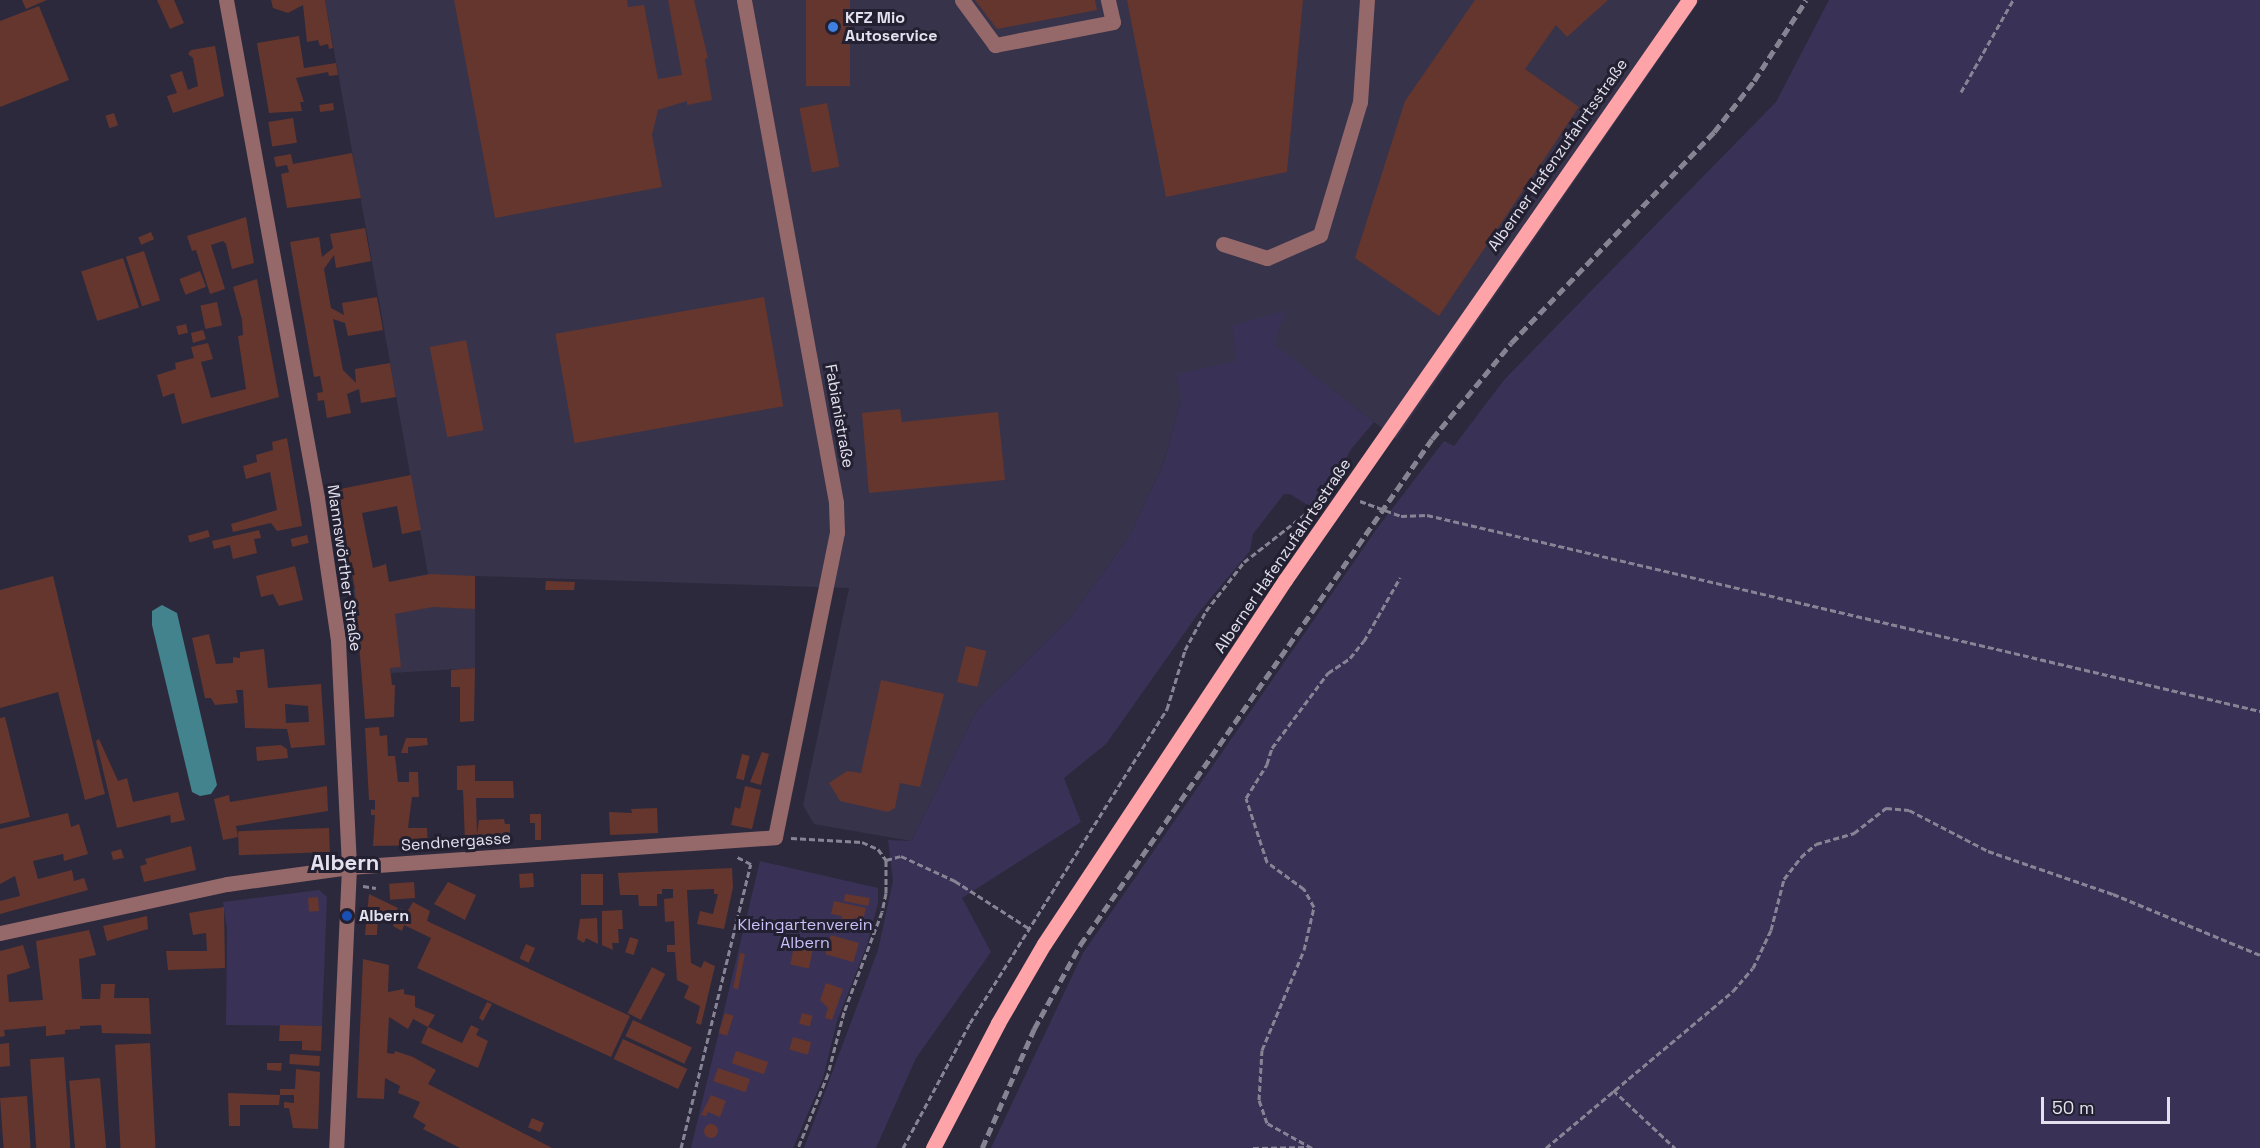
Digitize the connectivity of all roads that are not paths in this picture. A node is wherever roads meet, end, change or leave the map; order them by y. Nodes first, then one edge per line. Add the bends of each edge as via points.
1 (226, 0) edge
2 (744, 0) edge
3 (962, 0) edge
4 (1108, 0) edge
5 (1367, 0) edge
6 (1689, 0) edge
7 (1223, 244) dead end
8 (775, 837) joint
9 (349, 867) junction
10 (0, 933) edge
11 (336, 1148) edge
12 (933, 1148) edge

1 - 9 street, Mannswörther Straße via 338,641
2 - 8 street, Fabianistraße via 836,502 837,532
3 - 4 street via 995,45 1113,22
5 - 7 street via 1360,102 1320,235 1268,258
6 - 12 main road, Alberner Hafenzufahrtsstraße via 1341,500 1044,944
8 - 9 street, Sendnergasse
9 - 10 street, Sendnergasse via 160,897
9 - 11 street, Mannswörther Straße

